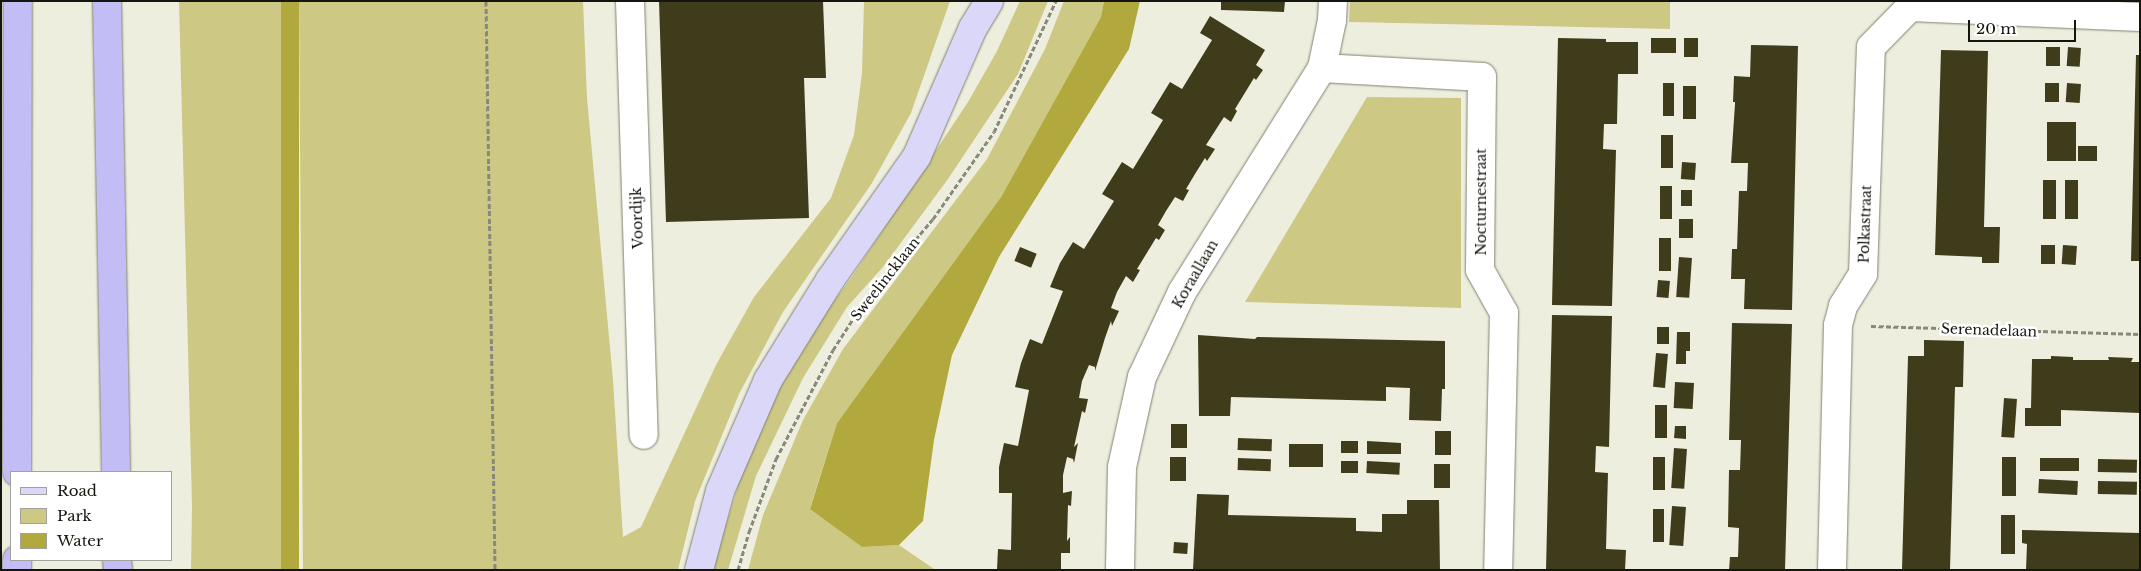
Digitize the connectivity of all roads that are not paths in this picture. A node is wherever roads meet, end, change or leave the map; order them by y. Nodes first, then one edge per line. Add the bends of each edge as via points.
1 (18, 1) edge
2 (107, 1) edge
3 (630, 1) edge
4 (974, 1) edge
5 (989, 1) edge
6 (1333, 1) edge
7 (2040, 7) edge
8 (2140, 17) edge
9 (973, 28) junction
10 (1322, 68) junction
11 (1, 240) edge
12 (16, 370) junction
13 (644, 435) dead end
14 (16, 471) edge
15 (116, 471) edge
16 (699, 570) edge
17 (1120, 570) edge
18 (1498, 570) edge
19 (1832, 570) edge

1 - 12 highway
2 - 15 highway
3 - 13 street, Voordijk
4 - 9 main road
5 - 9 main road
6 - 10 street, Koraallaan
7 - 8 street
7 - 19 street, Polkastraat via 1910,8 1872,47 1863,274 1843,306 1838,325
9 - 16 main road via 917,156 830,280 768,380 720,491
10 - 17 street, Koraallaan via 1182,292 1142,377 1122,467
10 - 18 street, Nocturnestraat via 1482,77 1480,270 1504,313
11 - 12 highway
12 - 14 highway

